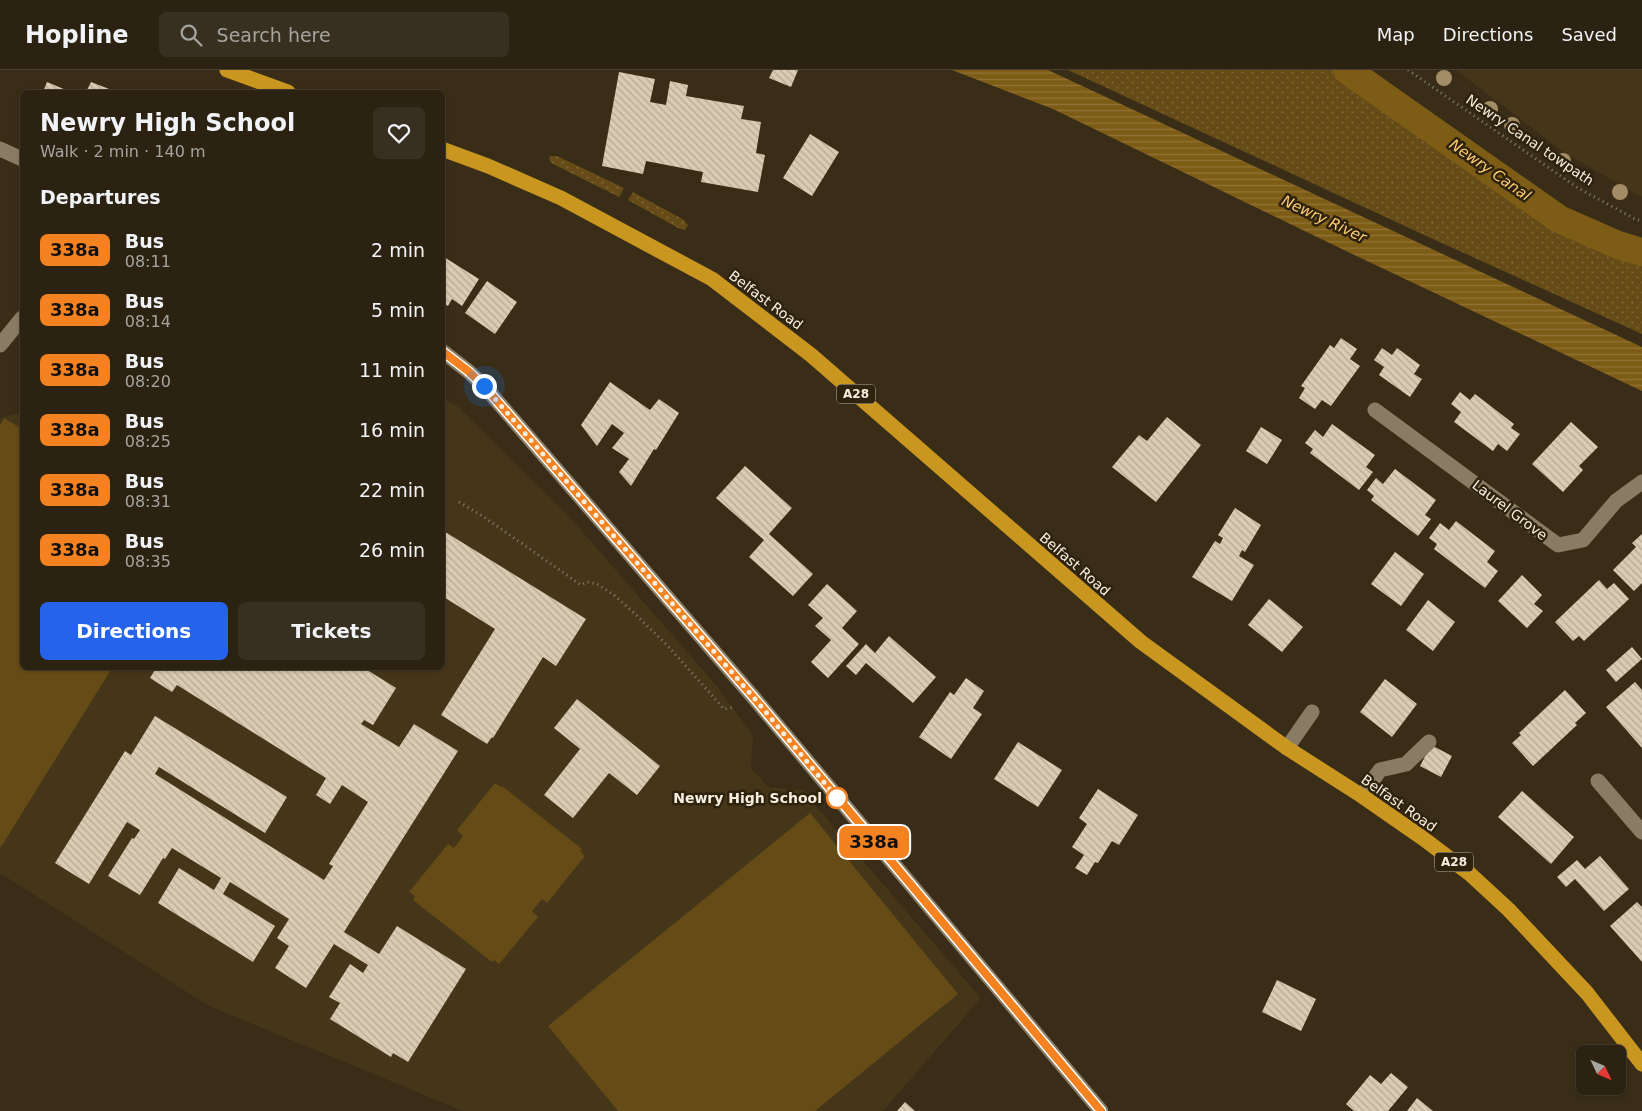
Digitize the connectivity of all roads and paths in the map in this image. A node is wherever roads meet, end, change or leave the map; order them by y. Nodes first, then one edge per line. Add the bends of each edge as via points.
1 (227, 70) edge
2 (1408, 70) edge
3 (282, 90) edge
4 (0, 150) edge
5 (445, 150) edge
6 (20, 158) edge
7 (1642, 222) edge
8 (20, 320) edge
9 (0, 345) edge
10 (445, 352) edge
11 (1375, 410) dead end
12 (1642, 482) edge
13 (459, 502) dead end
14 (738, 707) dead end
15 (1312, 712) dead end
16 (1429, 742) dead end
17 (1287, 748) junction
18 (1598, 780) dead end
19 (1362, 796) junction
20 (1642, 832) edge
21 (1642, 1064) edge
22 (1101, 1111) edge

1 - 3 highway
2 - 7 path, Newry Canal towpath via 1578,188
4 - 6 street
5 - 17 highway, Belfast Road / A28 via 561,198 712,279 811,355 1141,642
8 - 9 street
10 - 22 street via 484,386 755,699
11 - 12 street, Laurel Grove via 1558,546 1583,540 1616,501
13 - 14 path via 581,585 587,582 597,584 614,595 668,646 724,709
15 - 17 street
16 - 19 street via 1406,764 1380,770
17 - 19 highway, Belfast Road / A28
18 - 20 street
19 - 21 highway, Belfast Road / A28 via 1470,874 1509,910 1587,993

